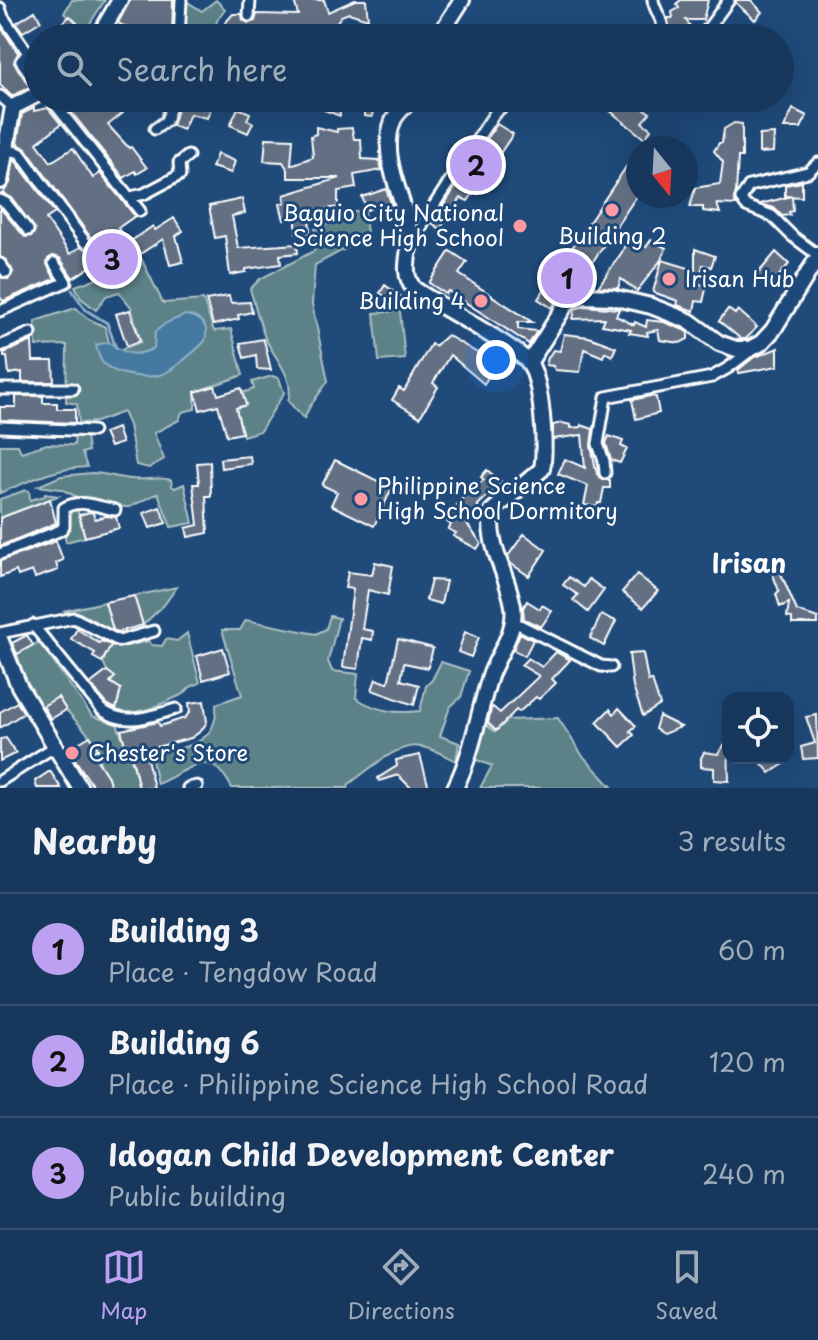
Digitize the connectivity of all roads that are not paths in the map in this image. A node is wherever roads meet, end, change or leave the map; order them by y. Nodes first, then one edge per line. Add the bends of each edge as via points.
1 (120, 0) edge
2 (181, 0) edge
3 (250, 0) edge
4 (462, 0) edge
5 (653, 0) edge
6 (729, 0) edge
7 (0, 8) edge
8 (249, 16) dead end
9 (106, 24) edge
10 (180, 24) edge
11 (447, 24) edge
12 (662, 24) edge
13 (711, 24) edge
14 (24, 47) edge
15 (24, 97) edge
16 (4, 101) edge
17 (61, 112) edge
18 (169, 112) edge
19 (400, 112) edge
20 (496, 112) edge
21 (155, 129) dead end
22 (3, 148) edge
23 (188, 156) dead end
24 (818, 163) edge
25 (0, 181) edge
26 (131, 197) junction
27 (0, 200) edge
28 (140, 211) dead end
29 (28, 230) dead end
30 (410, 234) junction
31 (85, 242) dead end
32 (818, 255) edge
33 (54, 263) dead end
34 (0, 311) edge
35 (31, 333) dead end
36 (0, 346) edge
37 (755, 347) junction
38 (529, 363) junction
39 (0, 389) edge
40 (73, 389) dead end
41 (0, 427) edge
42 (93, 431) dead end
43 (605, 473) dead end
44 (115, 510) dead end
45 (0, 554) edge
46 (514, 622) junction
47 (33, 625) junction
48 (154, 631) dead end
49 (0, 633) edge
50 (0, 639) edge
51 (611, 667) dead end
52 (176, 709) dead end
53 (54, 747) junction
54 (0, 781) edge
55 (80, 788) edge
56 (455, 788) edge

1 - 9 street
2 - 10 street
3 - 8 street
4 - 11 street
5 - 12 street
6 - 13 street
7 - 14 street
15 - 16 street
16 - 22 street
17 - 26 street
18 - 21 street
19 - 30 street via 390,139 393,178
20 - 30 street via 420,231
22 - 25 street
22 - 31 street via 20,153
23 - 26 street via 179,163 180,175
24 - 32 street via 808,172 749,186 741,199 772,216
26 - 28 street
27 - 29 street
30 - 38 street via 406,271 414,289
32 - 37 street via 773,330
33 - 34 street via 66,282
35 - 36 street
37 - 38 street via 744,350 719,343 689,321 651,306 584,296 568,301
37 - 43 street via 712,377 606,397 598,444
38 - 46 street via 544,429 542,469 492,511 490,522
39 - 40 street
41 - 42 street
44 - 45 street via 68,504 61,530
46 - 51 street
46 - 56 street via 491,674
47 - 48 street via 74,618 119,641
47 - 49 street
47 - 52 street via 110,715 135,720
50 - 53 street via 19,686
53 - 54 street
53 - 55 street

